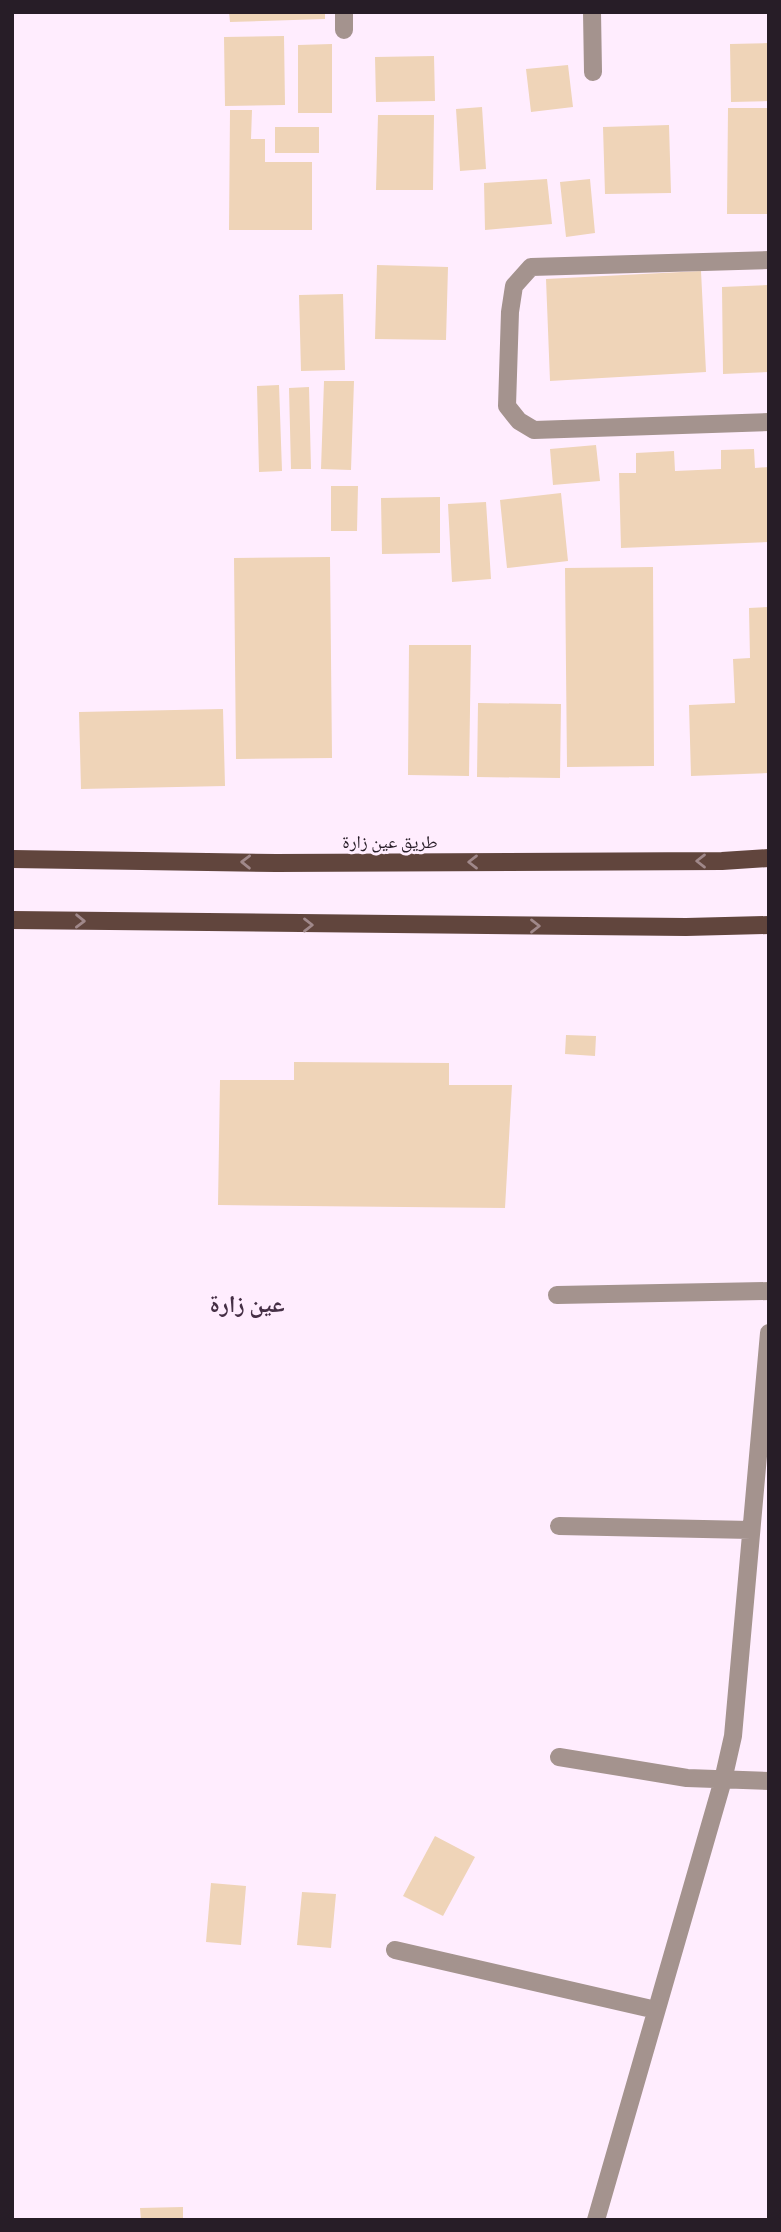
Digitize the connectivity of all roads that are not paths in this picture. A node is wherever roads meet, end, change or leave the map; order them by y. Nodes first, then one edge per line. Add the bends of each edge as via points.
1 (592, 12) edge
2 (593, 72) dead end
3 (769, 260) edge
4 (769, 422) edge
5 (769, 858) edge
6 (12, 859) edge
7 (12, 920) edge
8 (769, 925) edge
9 (769, 1291) edge
10 (557, 1295) dead end
11 (769, 1333) edge
12 (559, 1526) dead end
13 (751, 1530) junction
14 (559, 1757) dead end
15 (723, 1780) junction
16 (769, 1781) edge
17 (395, 1950) dead end
18 (656, 2010) junction
19 (596, 2220) edge

1 - 2 street
3 - 4 street via 531,267 514,286 507,406 534,430
5 -> 6 main road, طريق عين زارة via 276,863
7 -> 8 main road
9 - 10 street
11 - 13 street
12 - 13 street
13 - 15 street via 733,1736
14 - 15 street
15 - 16 street
15 - 18 street
17 - 18 street
18 - 19 street

